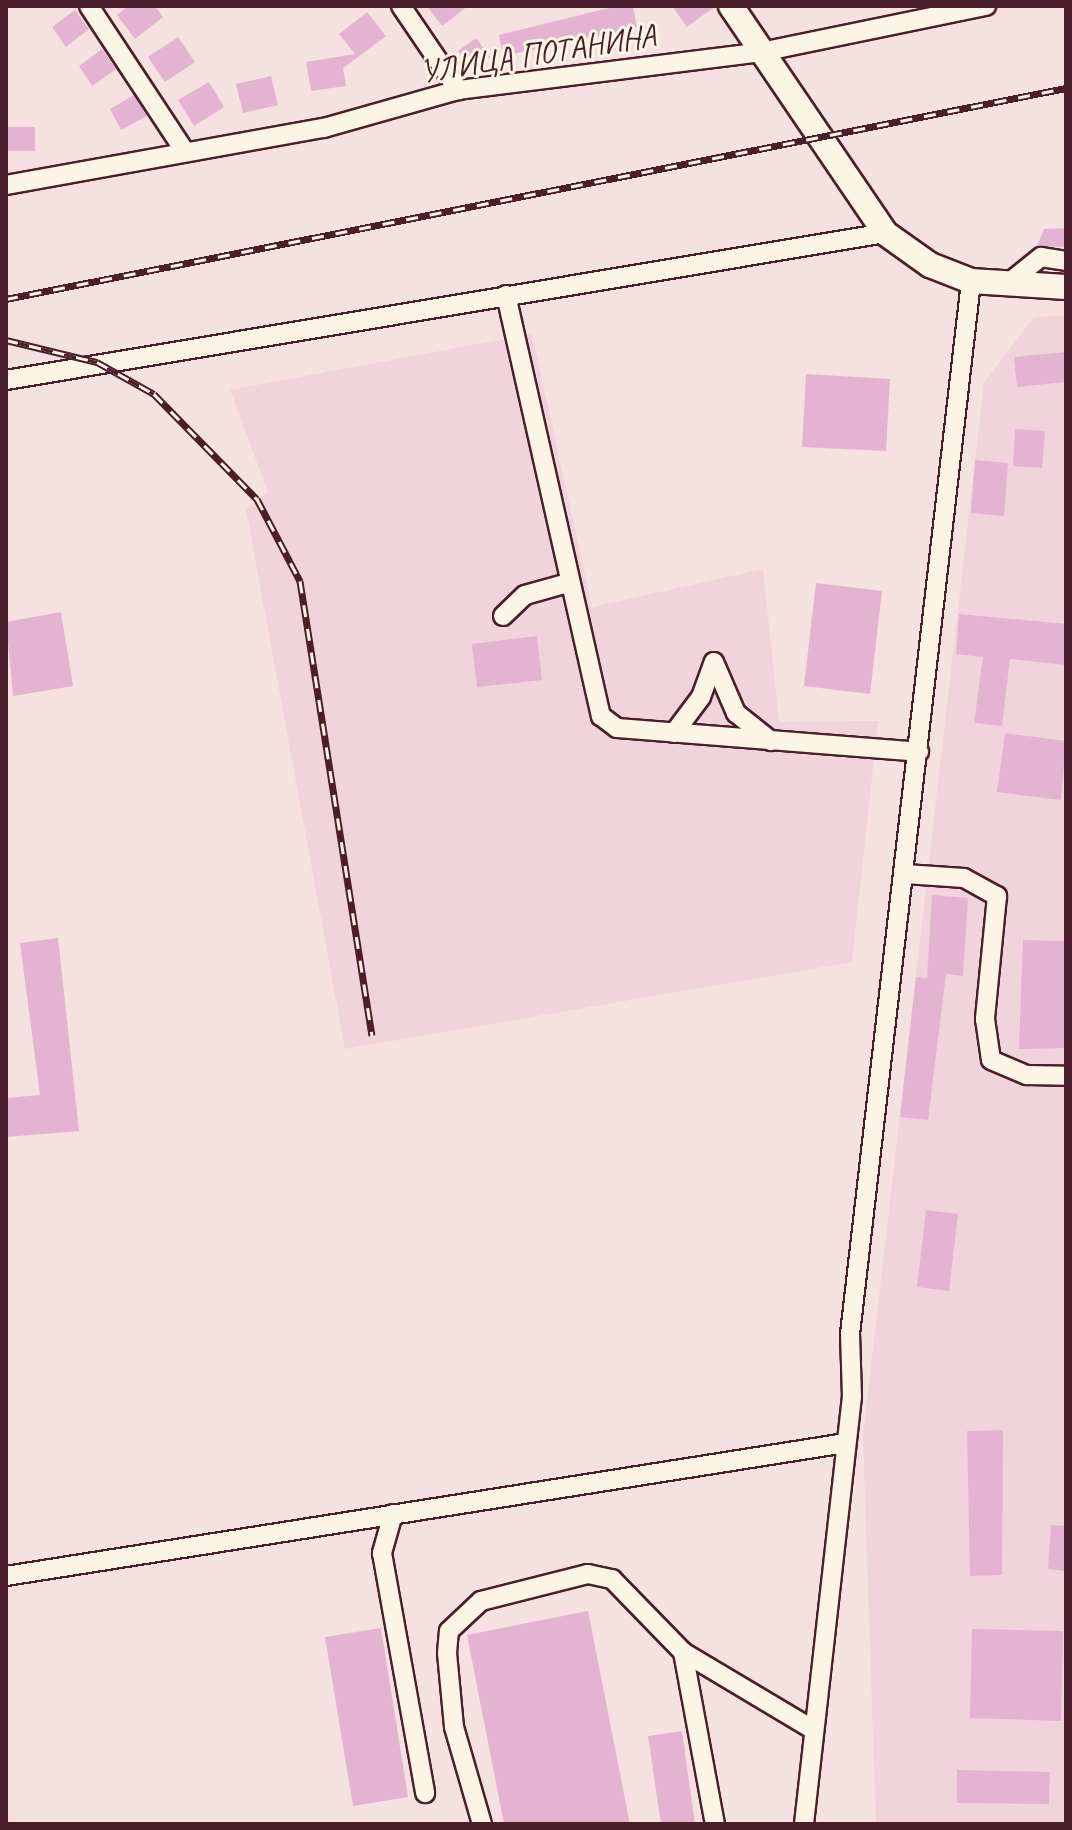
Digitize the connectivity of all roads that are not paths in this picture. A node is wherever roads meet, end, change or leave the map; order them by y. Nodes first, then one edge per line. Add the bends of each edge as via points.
1 (89, 6) edge
2 (401, 6) edge
3 (731, 6) edge
4 (986, 6) edge
5 (761, 52) junction
6 (458, 90) junction
7 (184, 150) junction
8 (6, 185) edge
9 (885, 233) junction
10 (1066, 261) edge
11 (971, 281) junction
12 (1006, 285) junction
13 (1066, 287) edge
14 (506, 295) junction
15 (6, 380) edge
16 (568, 583) junction
17 (503, 616) dead end
18 (674, 733) junction
19 (774, 743) junction
20 (919, 752) junction
21 (905, 874) junction
22 (1066, 1076) edge
23 (846, 1443) junction
24 (393, 1514) junction
25 (6, 1576) edge
26 (683, 1652) junction
27 (812, 1729) junction
28 (425, 1793) dead end
29 (482, 1824) edge
30 (715, 1824) edge
31 (804, 1824) edge

1 - 7 street
2 - 6 street
3 - 5 main road
4 - 5 street, УЛИЦА ПОТАНИНА
5 - 6 street, УЛИЦА ПОТАНИНА
5 - 9 main road
6 - 7 street, УЛИЦА ПОТАНИНА via 324,128
7 - 8 street, УЛИЦА ПОТАНИНА
9 - 11 main road via 930,265
9 - 14 street
10 - 12 street via 1041,257
11 - 12 main road
11 - 20 street
12 - 13 main road
14 - 15 street
14 - 16 street
16 - 17 street via 525,595
16 - 18 street via 601,716 617,728
18 - 19 street
18 - 19 street via 701,697 714,662 736,713
19 - 20 street
20 - 21 street
21 - 22 street via 964,878 997,896 985,1019 991,1060 1027,1075
21 - 23 street via 850,1334
23 - 24 street
23 - 27 street
24 - 25 street
24 - 28 street via 382,1553
26 - 27 street
26 - 29 street via 622,1585 600,1574 463,1611 449,1631 448,1678
26 - 30 street
27 - 31 street

